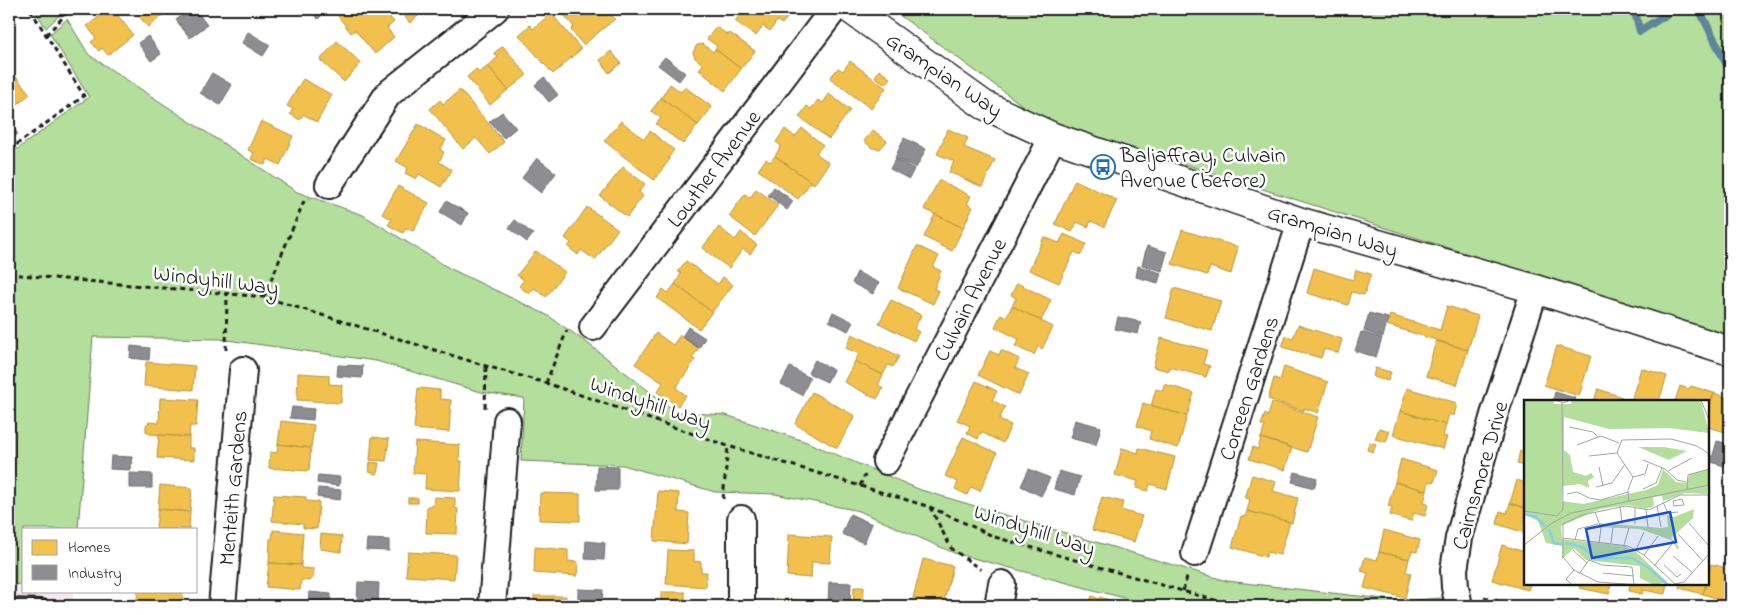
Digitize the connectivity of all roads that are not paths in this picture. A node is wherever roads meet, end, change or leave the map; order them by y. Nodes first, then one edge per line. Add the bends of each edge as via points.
1 (495, 9) edge
2 (834, 9) edge
3 (850, 9) edge
4 (1053, 138) junction
5 (329, 185) road end
6 (1301, 222) junction
7 (1534, 289) junction
8 (592, 326) road end
9 (1730, 351) edge
10 (243, 370) road end
11 (507, 420) road end
12 (886, 461) dead end
13 (741, 519) road end
14 (1195, 553) dead end
15 (9, 605) edge
16 (42, 606) edge
17 (222, 606) edge
18 (492, 606) edge
19 (741, 606) edge
20 (1459, 606) edge

1 - 5 street via 388,94
2 - 8 street, Lowther Avenue
3 - 4 street, Grampian Way via 984,105
4 - 6 street, Grampian Way
4 - 12 street, Culvain Avenue
6 - 7 street, Grampian Way
6 - 14 street, Correen Gardens
7 - 9 street, Grampian Way
7 - 20 street, Cairnsmore Drive via 1459,538 1454,570
10 - 17 street, Menteith Gardens
11 - 18 street
13 - 19 street
15 - 16 lane

